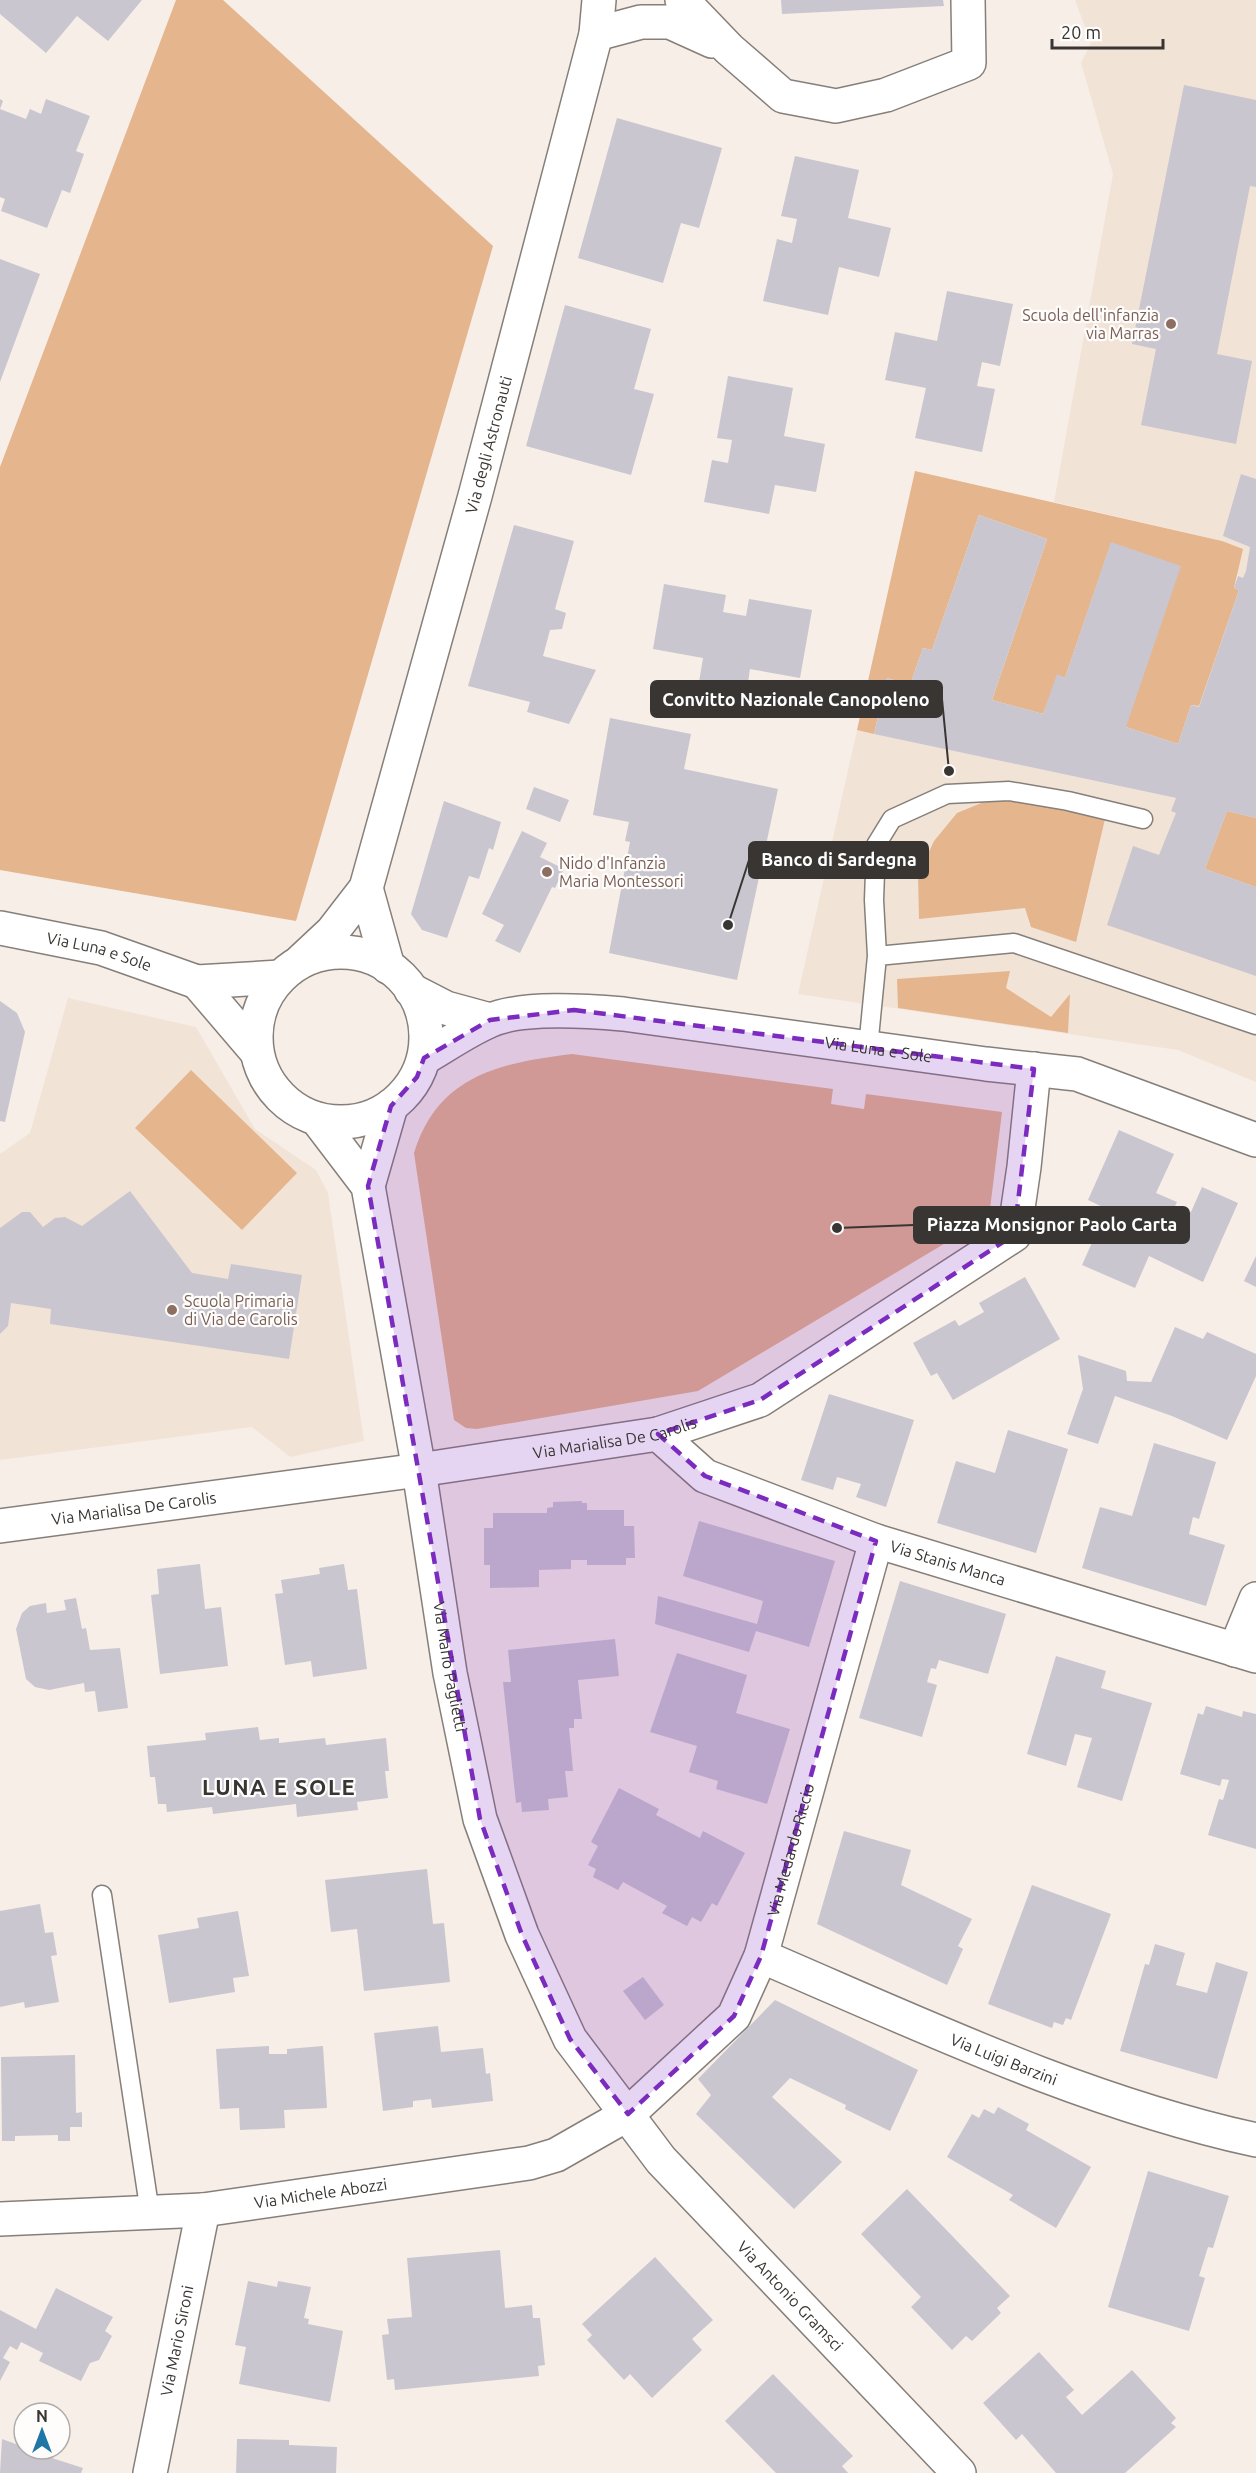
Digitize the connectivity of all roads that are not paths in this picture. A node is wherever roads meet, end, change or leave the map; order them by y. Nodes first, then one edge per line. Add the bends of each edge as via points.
1 (599, 0) edge
2 (682, 0) edge
3 (969, 0) edge
4 (596, 34) junction
5 (729, 49) junction
6 (1143, 819) dead end
7 (366, 888) junction
8 (0, 928) edge
9 (877, 956) junction
10 (388, 967) junction
11 (290, 969) junction
12 (197, 982) junction
13 (411, 990) junction
14 (490, 1020) junction
15 (1256, 1025) edge
16 (868, 1048) junction
17 (256, 1051) junction
18 (424, 1058) junction
19 (1034, 1069) junction
20 (391, 1106) junction
21 (317, 1119) junction
22 (1256, 1140) edge
23 (368, 1186) junction
24 (658, 1434) junction
25 (419, 1470) junction
26 (0, 1526) edge
27 (876, 1541) junction
28 (1256, 1599) edge
29 (1245, 1653) edge
30 (102, 1894) dead end
31 (760, 1956) junction
32 (628, 2114) junction
33 (1256, 2140) edge
34 (203, 2210) junction
35 (150, 2213) junction
36 (0, 2219) edge
37 (150, 2473) edge
38 (959, 2473) edge

1 - 4 street, Via degli Astronauti
2 - 5 street
3 - 5 street via 969,63 886,95 836,106 783,96
4 - 5 street via 641,22 670,22
4 - 7 street, Via degli Astronauti
6 - 9 lane via 1009,791 947,794 892,819 876,845
7 - 10 street
7 - 11 street, Via degli Astronauti via 332,932
8 - 12 street, Via Luna e Sole via 101,948
9 - 15 lane via 1014,943
9 - 16 lane
10 - 11 street via 353,953 326,953
10 - 13 street
11 - 12 street, Via Luna e Sole
11 - 17 street via 264,998 256,1024
12 - 17 street, Via Luna e Sole
13 - 14 street, Via Luna e Sole via 446,1008
13 - 18 street via 426,1026
14 - 16 street, Via Luna e Sole via 574,1010
14 - 18 street, Via Luna e Sole
16 - 19 street, Via Luna e Sole
17 - 21 street via 264,1077 280,1098
18 - 20 street via 417,1077
19 - 22 street, Via Luna e Sole via 1077,1074
19 - 24 street, Via Marialisa De Carolis via 1014,1235 760,1400
20 - 21 street via 355,1122
20 - 23 street
21 - 23 street
23 - 25 street, Via Mario Paglietti
24 - 25 street, Via Marialisa De Carolis
24 - 27 street, Via Stanis Manca via 705,1476
25 - 26 street, Via Marialisa De Carolis
25 - 32 street, Via Mario Paglietti via 450,1673 480,1819 522,1935 570,2039
27 - 29 street, Via Stanis Manca
27 - 31 street, Via Medardo Riccio
28 - 29 street
30 - 35 lane
31 - 32 street, Via Medardo Riccio via 734,2016
31 - 33 street, Via Luigi Barzini via 1038,2075 1207,2130
32 - 34 street, Via Michele Abozzi via 556,2156 529,2163
32 - 38 street, Via Antonio Gramsci via 661,2160
34 - 35 street, Via Michele Abozzi
34 - 37 street, Via Mario Sironi
35 - 36 street, Via Michele Abozzi

